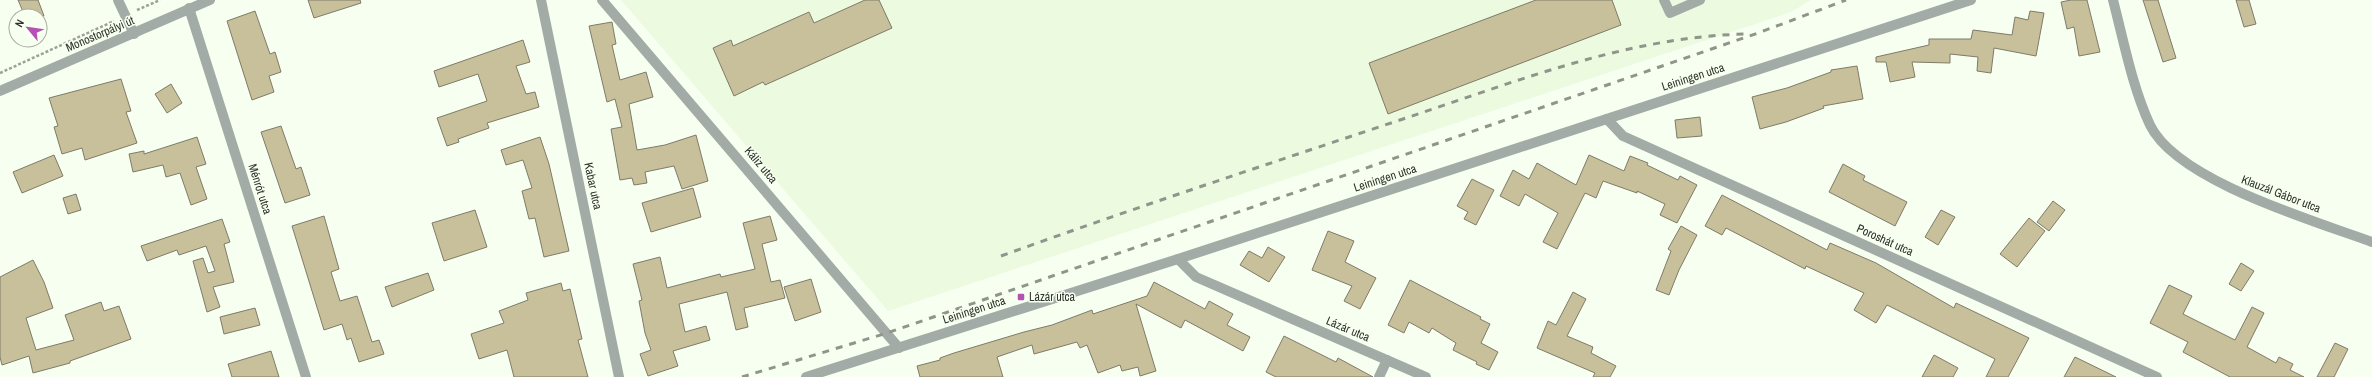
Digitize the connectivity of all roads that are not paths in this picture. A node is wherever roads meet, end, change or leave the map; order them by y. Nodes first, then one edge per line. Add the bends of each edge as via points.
1 (118, 0) edge
2 (210, 0) edge
3 (541, 0) edge
4 (602, 0) edge
5 (1664, 0) edge
6 (1700, 0) edge
7 (1971, 0) edge
8 (2113, 0) edge
9 (189, 8) junction
10 (134, 34) junction
11 (0, 91) edge
12 (1607, 119) junction
13 (2372, 242) edge
14 (1178, 259) junction
15 (899, 348) junction
16 (1387, 360) junction
17 (306, 377) edge
18 (619, 377) edge
19 (806, 377) edge
20 (1379, 377) edge
21 (1426, 377) edge
22 (2157, 377) edge

1 - 10 street
2 - 9 street, Monostorpályi út
3 - 18 street, Kabar utca
4 - 15 street, Káliz utca
5 - 6 street via 1670,13
7 - 12 street, Leiningen utca
8 - 13 street, Klauzál Gábor utca via 2134,83 2150,126 2170,150 2200,172 2249,198
9 - 10 street, Monostorpályi út
9 - 17 street, Ménrót utca
10 - 11 street, Monostorpályi út
12 - 14 street, Leiningen utca
12 - 22 street, Poroshát utca via 1623,136
14 - 15 street, Leiningen utca
14 - 16 street, Lázár utca via 1196,277
15 - 19 street, Leiningen utca
16 - 20 street
16 - 21 street, Lázár utca

